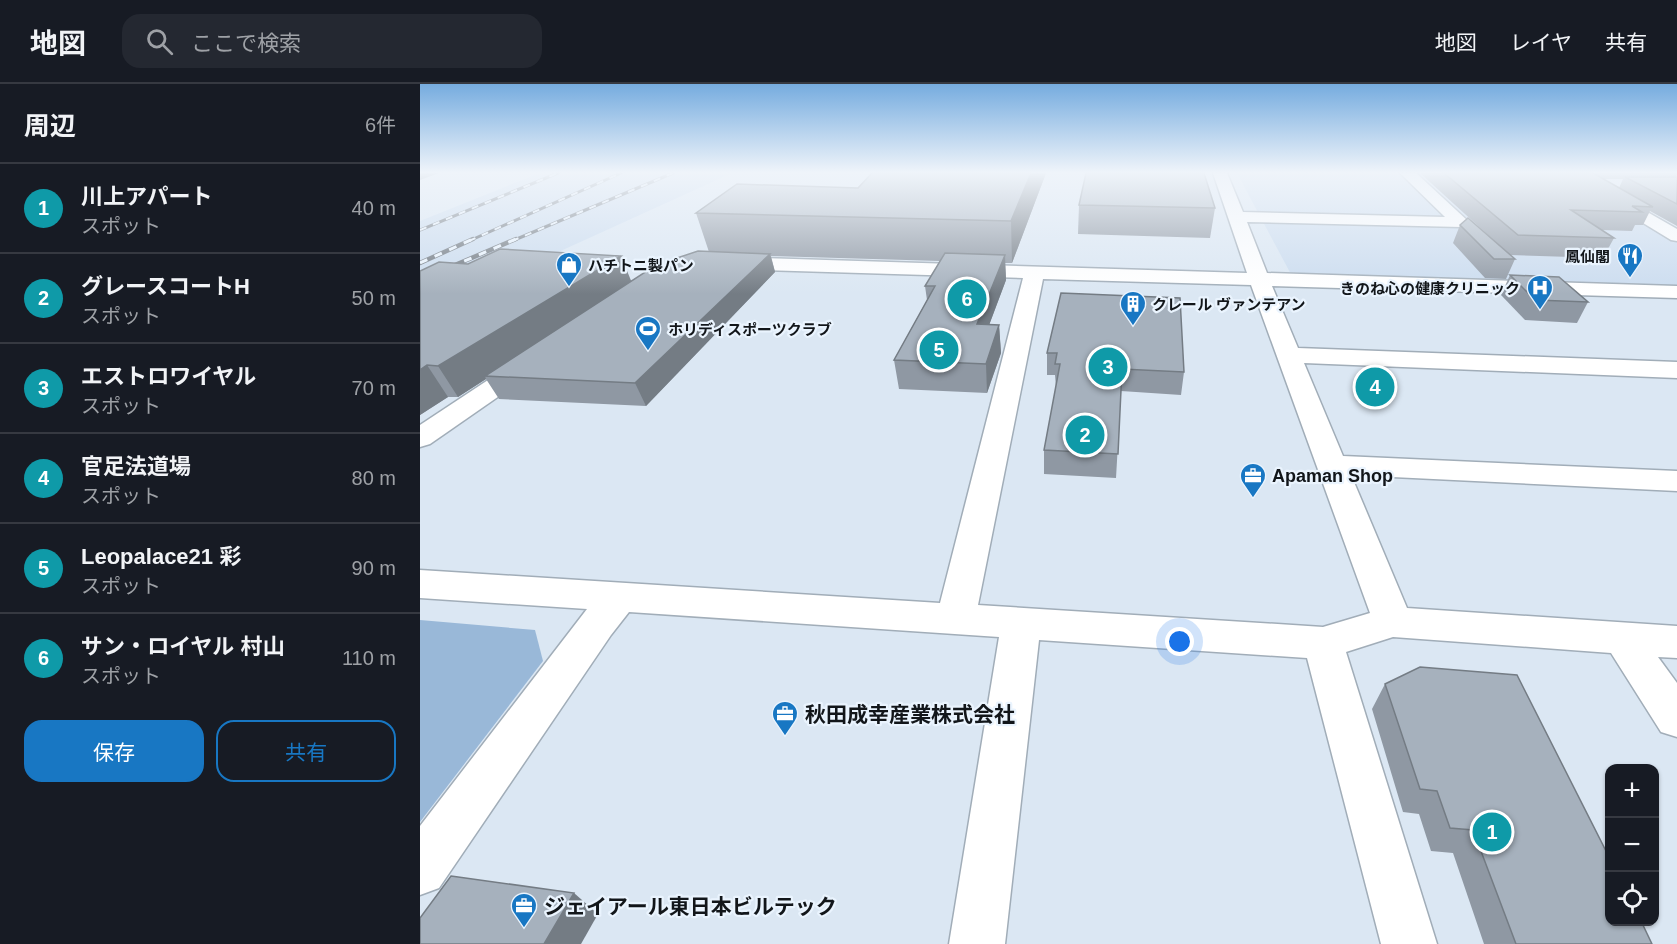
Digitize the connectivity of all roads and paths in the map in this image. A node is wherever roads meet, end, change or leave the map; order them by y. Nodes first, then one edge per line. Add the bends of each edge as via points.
1 (1236, 213) edge
2 (1451, 213) edge
3 (1638, 213) edge
4 (1237, 217) junction
5 (1461, 222) junction
6 (1673, 232) edge
7 (1476, 237) edge
8 (712, 263) edge
9 (1508, 266) edge
10 (1034, 272) junction
11 (1259, 279) junction
12 (1531, 288) junction
13 (1677, 292) edge
14 (544, 354) edge
15 (1289, 355) junction
16 (1677, 370) edge
17 (420, 438) edge
18 (1334, 465) junction
19 (1677, 481) edge
20 (420, 584) edge
21 (618, 599) junction
22 (956, 618) junction
23 (1393, 622) junction
24 (1021, 623) junction
25 (1623, 639) junction
26 (1677, 642) edge
27 (1323, 643) junction
28 (1677, 718) edge
29 (420, 868) edge
30 (977, 944) edge
31 (1409, 944) edge

1 - 4 street
2 - 5 street
3 - 6 street
4 - 5 street
4 - 11 street
5 - 7 street
8 - 10 street
9 - 12 street
10 - 11 street
10 - 22 street
11 - 12 street
11 - 15 street
12 - 13 street
14 - 17 street
15 - 16 street
15 - 18 street
18 - 19 street
18 - 23 street
20 - 21 street
21 - 22 street
21 - 29 street
22 - 24 street
23 - 25 street
23 - 27 street
24 - 27 street
24 - 30 street
25 - 26 street
25 - 28 street
27 - 31 street

